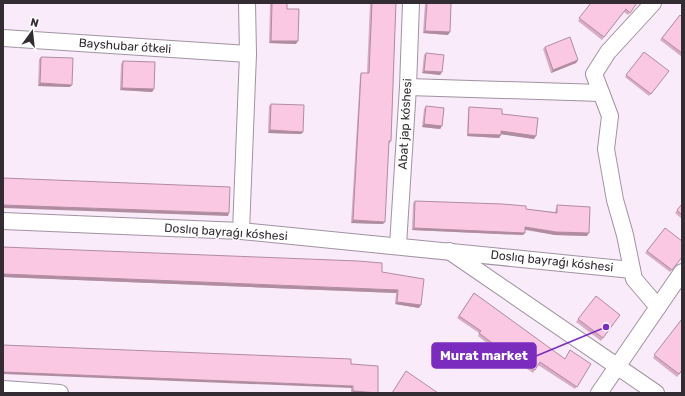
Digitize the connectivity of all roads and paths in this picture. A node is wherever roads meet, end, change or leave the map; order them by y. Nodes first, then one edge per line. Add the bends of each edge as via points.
1 (247, 3) edge
2 (411, 3) edge
3 (653, 3) edge
4 (3, 38) edge
5 (248, 54) junction
6 (408, 87) junction
7 (601, 93) junction
8 (3, 221) edge
9 (241, 231) junction
10 (398, 245) junction
11 (448, 250) junction
12 (632, 270) junction
13 (682, 272) edge
14 (658, 307) junction
15 (617, 367) junction
16 (3, 389) edge
17 (60, 393) edge
18 (599, 393) edge
19 (656, 393) edge

1 - 5 street
2 - 6 street, Abat jap kóshesi
3 - 7 street via 608,52 594,74
4 - 5 street, Bayshubar ótkeli
5 - 9 street
6 - 7 street
6 - 10 street, Abat jap kóshesi
7 - 12 street via 610,116 606,149
8 - 9 street, Doslıq bayraǵı kóshesi
9 - 10 street, Doslıq bayraǵı kóshesi
10 - 11 street, Doslıq bayraǵı kóshesi
11 - 12 street, Doslıq bayraǵı kóshesi
11 - 15 street, Doslıq bayraǵı kóshesi
12 - 14 street via 634,279
13 - 14 street
14 - 15 street
15 - 18 street
15 - 19 street, Doslıq bayraǵı kóshesi
16 - 17 street

